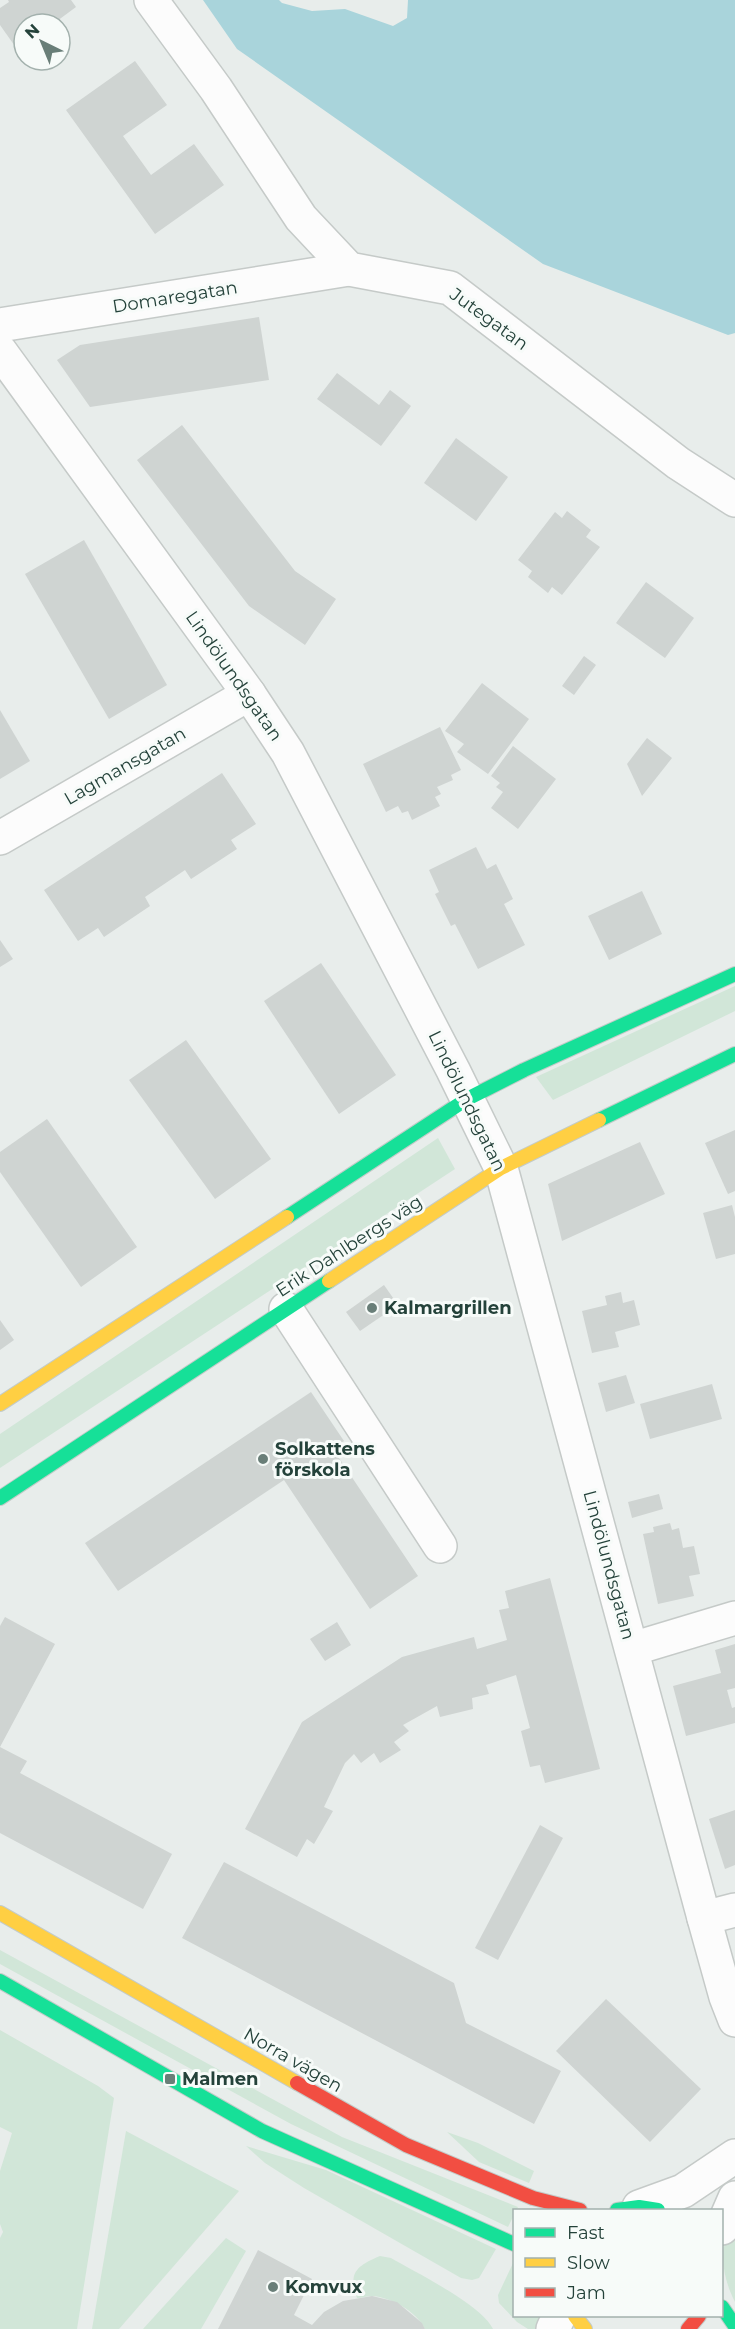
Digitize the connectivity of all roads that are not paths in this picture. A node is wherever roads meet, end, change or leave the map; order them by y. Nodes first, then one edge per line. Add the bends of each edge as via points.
1 (151, 0) edge
2 (350, 269) junction
3 (0, 325) edge
4 (0, 351) edge
5 (734, 498) edge
6 (249, 694) junction
7 (0, 838) edge
8 (735, 974) edge
9 (735, 1054) edge
10 (467, 1099) junction
11 (501, 1168) junction
12 (286, 1309) junction
13 (0, 1404) edge
14 (0, 1498) edge
15 (440, 1546) dead end
16 (735, 1618) edge
17 (632, 1649) junction
18 (735, 1910) edge
19 (0, 1913) edge
20 (704, 1918) junction
21 (0, 1982) edge
22 (735, 2020) edge
23 (735, 2156) edge
24 (735, 2198) edge
25 (573, 2209) edge
26 (640, 2209) edge
27 (723, 2226) edge
28 (513, 2244) edge
29 (723, 2308) edge
30 (576, 2317) edge
31 (698, 2317) edge
32 (735, 2326) edge
33 (585, 2329) edge
34 (688, 2329) edge

1 - 2 street via 216,89 301,218
2 - 3 street, Domaregatan
2 - 5 street, Jutegatan via 450,288 678,463
4 - 6 street, Lindölundsgatan
6 - 7 street, Lagmansgatan
6 - 10 street, Lindölundsgatan via 288,753
8 - 10 main road
9 - 11 main road, Erik Dahlbergs väg
10 - 11 street, Lindölundsgatan
10 - 13 main road
11 - 12 main road, Erik Dahlbergs väg
11 - 17 street, Lindölundsgatan
12 - 14 main road, Erik Dahlbergs väg
12 - 15 street
16 - 17 street
17 - 20 street, Lindölundsgatan
18 - 20 street
19 - 25 main road, Norra vägen via 406,2145 533,2198
20 - 22 street, Lindölundsgatan
21 - 28 main road via 262,2131
23 - 26 street via 682,2191
24 - 27 street
29 - 32 main road
30 - 33 main road
31 - 34 main road

